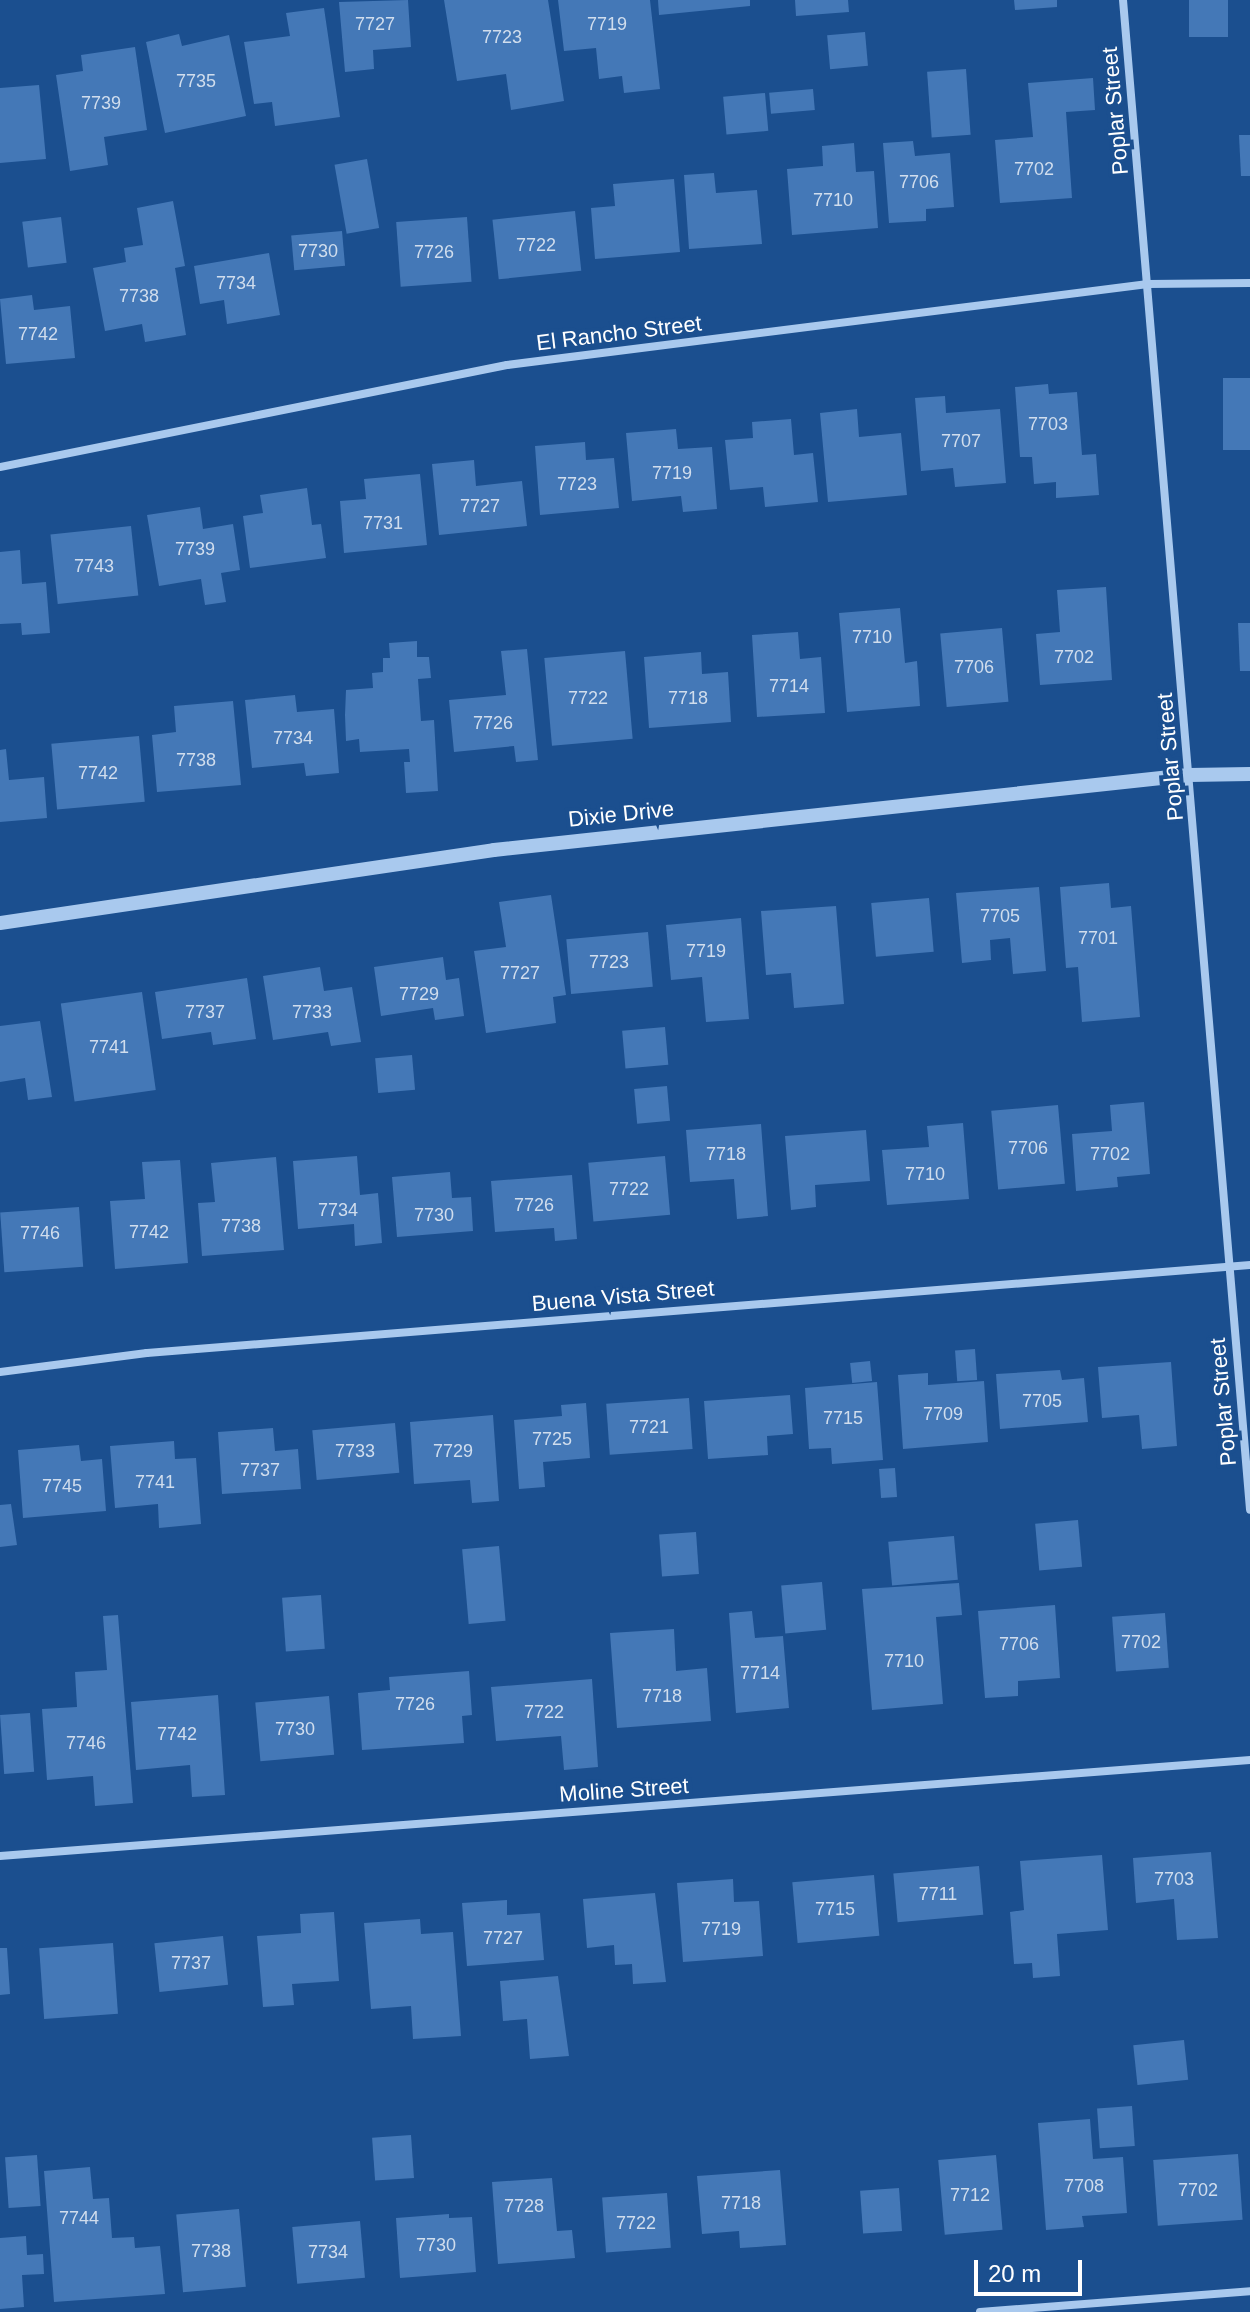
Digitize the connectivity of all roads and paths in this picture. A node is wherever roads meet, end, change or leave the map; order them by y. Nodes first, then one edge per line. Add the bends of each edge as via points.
1 (1123, 0) edge
2 (1250, 283) edge
3 (1148, 284) junction
4 (0, 467) edge
5 (1250, 774) edge
6 (1189, 775) junction
7 (0, 923) edge
8 (1230, 1265) junction
9 (1250, 1265) edge
10 (0, 1372) edge
11 (1250, 1510) edge
12 (1250, 1760) edge
13 (0, 1856) edge
14 (1250, 2291) edge
15 (980, 2312) edge

1 - 3 street, Poplar Street
2 - 3 street, El Rancho Street
3 - 4 street, El Rancho Street via 507,365
3 - 6 street, Poplar Street
5 - 6 street, Dixie Drive
6 - 7 street, Dixie Drive via 494,850
6 - 8 street, Poplar Street
8 - 9 street, Buena Vista Street
8 - 10 street, Buena Vista Street via 163,1352
8 - 11 street, Poplar Street
12 - 13 street, Moline Street
14 - 15 street

